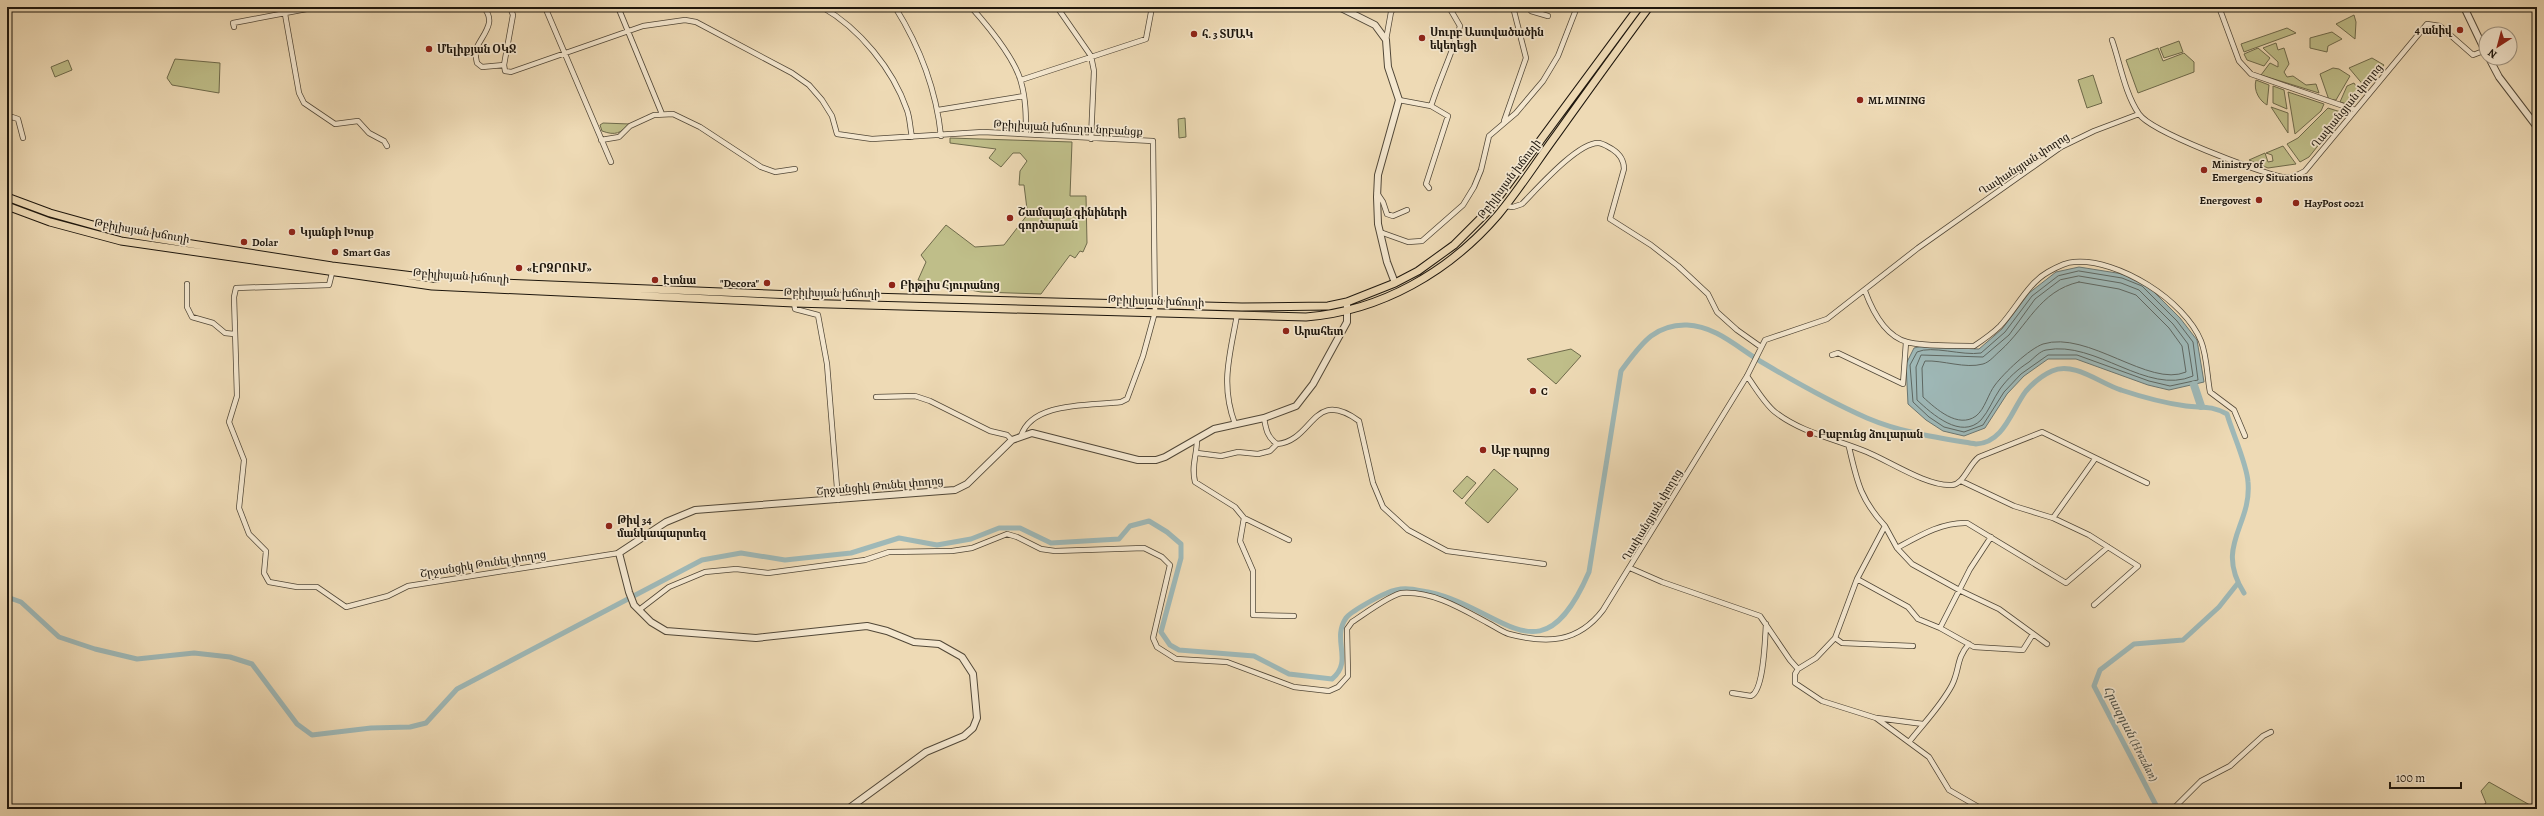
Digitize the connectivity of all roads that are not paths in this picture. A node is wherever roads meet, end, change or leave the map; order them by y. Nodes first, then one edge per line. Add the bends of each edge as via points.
1 (317, 7) edge
2 (483, 7) edge
3 (510, 7) edge
4 (545, 7) edge
5 (618, 7) edge
6 (822, 7) edge
7 (971, 7) edge
8 (1057, 7) edge
9 (1152, 7) edge
10 (1339, 7) edge
11 (1395, 7) edge
12 (1449, 7) edge
13 (1513, 7) edge
14 (1530, 7) edge
15 (1576, 7) edge
16 (1639, 7) edge
17 (1649, 7) edge
18 (2219, 7) edge
19 (2466, 7) edge
20 (896, 8) edge
21 (285, 14) junction
22 (1548, 16) dead end
23 (1631, 19) junction
24 (1637, 23) junction
25 (234, 27) dead end
26 (627, 30) junction
27 (2478, 33) edge
28 (1386, 40) junction
29 (2112, 40) dead end
30 (2478, 53) edge
31 (565, 54) junction
32 (1091, 56) junction
33 (504, 65) junction
34 (2494, 66) edge
35 (2495, 66) edge
36 (1021, 80) junction
37 (1024, 96) junction
38 (1399, 100) junction
39 (1430, 106) junction
40 (938, 110) junction
41 (2355, 110) junction
42 (662, 114) junction
43 (2139, 114) junction
44 (7, 120) edge
45 (1504, 121) junction
46 (2537, 123) edge
47 (2537, 127) edge
48 (1026, 134) junction
49 (941, 136) junction
50 (912, 137) junction
51 (23, 138) dead end
52 (1091, 139) junction
53 (601, 140) junction
54 (387, 146) dead end
55 (611, 162) dead end
56 (795, 169) dead end
57 (1429, 188) dead end
58 (1377, 193) junction
59 (7, 197) edge
60 (7, 206) edge
61 (1505, 206) junction
62 (1407, 210) dead end
63 (1380, 232) junction
64 (332, 273) junction
65 (1395, 283) junction
66 (187, 284) dead end
67 (1865, 291) junction
68 (1347, 302) junction
69 (794, 303) junction
70 (1156, 304) junction
71 (1155, 312) junction
72 (1348, 312) junction
73 (1238, 315) junction
74 (234, 334) junction
75 (1906, 342) junction
76 (1761, 350) junction
77 (1832, 355) dead end
78 (1747, 376) junction
79 (876, 397) dead end
80 (1264, 418) junction
81 (1235, 424) junction
82 (1021, 436) junction
83 (2245, 436) dead end
84 (1197, 439) junction
85 (1012, 440) junction
86 (1277, 444) junction
87 (1849, 447) junction
88 (1197, 453) junction
89 (2095, 459) junction
90 (1961, 481) junction
91 (2147, 483) dead end
92 (838, 500) junction
93 (1244, 518) junction
94 (2053, 518) junction
95 (1885, 526) junction
96 (1991, 537) junction
97 (1289, 540) dead end
98 (2108, 547) junction
99 (1897, 548) junction
100 (619, 553) junction
101 (1544, 564) dead end
102 (1630, 568) junction
103 (1857, 579) junction
104 (1960, 591) junction
105 (2094, 605) dead end
106 (639, 610) junction
107 (1294, 616) dead end
108 (1766, 624) junction
109 (1940, 628) junction
110 (2033, 634) junction
111 (1835, 638) junction
112 (1969, 644) junction
113 (2047, 644) dead end
114 (1913, 646) dead end
115 (1798, 669) junction
116 (1732, 693) dead end
117 (1876, 718) junction
118 (1923, 724) junction
119 (2271, 732) dead end
120 (1909, 742) junction
121 (848, 809) edge
122 (1982, 809) edge
123 (2173, 809) edge

1 - 21 street
2 - 33 street via 489,15 490,23 487,33 476,48 477,63 482,67
3 - 33 street via 513,15
4 - 31 street
5 - 26 street
6 - 50 street via 838,16 873,51 898,89 907,111
7 - 36 street via 1011,61
8 - 32 street
9 - 32 street via 1146,39
10 - 28 street via 1374,25
11 - 28 street via 1391,12
12 - 39 street via 1460,26 1451,58
13 - 45 street via 1524,40 1526,58
14 - 22 street via 1531,11
15 - 45 street via 1558,56 1523,105
16 - 23 main road, Թբիլիսյան խճուղի
17 - 24 main road, Թբիլիսյան խճուղի
18 - 41 street via 2239,61 2251,74
19 - 27 street
20 - 40 street via 928,69
21 - 25 street via 233,22
21 - 54 street via 299,93 304,102 335,124 358,121
23 - 24 main road
23 - 65 main road, Թբիլիսյան խճուղի via 1489,210 1438,258
24 - 61 main road, Թբիլիսյան խճուղի
26 - 31 street
26 - 42 street
26 - 50 street, Թբիլիսյան խճուղու նրբանցք via 685,20 696,22 810,85 832,116 837,134 872,139
28 - 38 street via 1388,67
29 - 43 street
30 - 41 street, Ղափանցյան փողոց via 2473,55 2440,26 2427,24
31 - 33 street via 511,72 506,71
31 - 53 street
32 - 36 street
32 - 52 street via 1094,71
34 - 47 street via 2499,77
35 - 46 street
36 - 37 street
37 - 40 street
37 - 48 street
38 - 39 street
38 - 58 street via 1378,175
39 - 57 street via 1445,113 1448,119 1426,184
40 - 49 street
41 - 43 street, Ղափանցյան փողոց via 2305,172 2283,177 2246,166 2158,128
42 - 53 street via 636,123 619,137
42 - 56 street via 673,114 700,127 761,167 775,172
43 - 67 street, Ղափանցյան փողոց via 2094,131 2062,147 1918,248
44 - 51 street via 12,117 18,119
45 - 63 street via 1489,136 1479,176 1463,205 1429,238 1408,242
48 - 49 street, Թբիլիսյան խճուղու նրբանցք via 983,132
48 - 52 street, Թբիլիսյան խճուղու նրբանցք
49 - 50 street, Թբիլիսյան խճուղու նրբանցք
52 - 70 street, Թբիլիսյան խճուղու նրբանցք via 1153,141
53 - 55 street
58 - 62 street via 1384,202 1387,214 1393,216
58 - 63 street
59 - 70 main road, Թբիլիսյան խճուղի via 50,213 122,233 332,266 454,281 795,295
60 - 64 main road, Թբիլիսյան խճուղի via 50,222 121,241
61 - 72 main road, Թբիլիսյան խճուղի via 1481,233 1444,266 1398,292
61 - 76 street via 1522,204 1573,156 1588,146 1598,143 1606,145 1618,153 1624,162 1610,219 1678,266 1708,294 1717,312
63 - 65 street
64 - 69 main road, Թբիլիսյան խճուղի via 454,288
64 - 74 street via 330,285 236,288
65 - 68 main road, Թբիլիսյան խճուղի
66 - 74 street via 187,307 192,317 213,324 225,333
67 - 75 street via 1875,316 1887,329
67 - 76 street, Ղափանցյան փողոց via 1828,319 1765,340
68 - 70 main road, Թբիլիսյան խճուղի via 1302,308
68 - 72 street
69 - 71 main road, Թբիլիսյան խճուղի
69 - 92 street via 795,309 818,315 826,364
70 - 71 street, Թբիլիսյան խճուղու նրբանցք
71 - 73 main road, Թբիլիսյան խճուղի
71 - 82 street, Թբիլիսյան խճուղու նրբանցք via 1143,356 1127,399 1121,402 1049,410 1024,426
72 - 73 main road, Թբիլիսյան խճուղի via 1306,317
72 - 80 street, Շրջանցիկ Թունել փողոց via 1347,322 1303,398 1288,410
73 - 81 street via 1226,378 1228,404
74 - 100 street, Շրջանցիկ Թունել փողոց via 237,396 229,422 244,460 239,508 249,534 266,550 264,573 269,582 297,587 316,586 346,607 388,596 408,586
75 - 77 street via 1903,384 1838,353
75 - 83 street via 1974,346 2000,326 2029,289 2047,272 2073,262 2107,266 2128,273 2154,287 2192,325 2202,342 2210,392 2234,410
76 - 78 street, Ղափանցյան փողոց
78 - 87 street via 1778,414 1813,433
78 - 102 street, Ղափանցյան փողոց
79 - 85 street via 915,396 930,400 990,431 1007,435
80 - 81 street, Շրջանցիկ Թունել փողոց
80 - 86 street via 1266,432
81 - 84 street, Շրջանցիկ Թունել փողոց via 1214,429
82 - 84 street, Շրջանցիկ Թունել փողոց via 1032,434 1146,460 1165,457
82 - 85 street, Շրջանցիկ Թունել փողոց
84 - 88 street
85 - 92 street, Շրջանցիկ Թունել փողոց via 967,484 955,490
86 - 88 street via 1270,451 1258,454 1238,452 1221,456
86 - 101 street via 1286,444 1321,411 1332,409 1348,414 1359,421 1373,483 1384,507 1408,530 1447,551
87 - 90 street via 1866,451 1932,482 1952,485
87 - 95 street via 1859,489 1869,509
88 - 93 street via 1192,468 1195,482 1235,507
89 - 90 street via 2042,432 1979,457
89 - 91 street
89 - 94 street
90 - 94 street via 2014,506
92 - 100 street, Շրջանցիկ Թունել փողոց via 694,510 666,522
93 - 97 street
93 - 107 street via 1240,541 1253,571 1253,614
94 - 98 street
95 - 99 street
95 - 103 street
96 - 98 street via 2066,583
96 - 99 street via 1967,523 1954,522 1929,531
96 - 104 street
98 - 105 street via 2138,566
99 - 104 street via 1912,564
100 - 106 street via 629,592
102 - 106 street, Ղափանցյան փողոց via 1599,615 1568,638 1545,639 1509,634 1446,601 1413,593 1400,594 1352,622 1347,629 1348,676 1338,687 1329,691 1294,687 1227,662 1176,660 1157,647 1153,638 1170,565 1162,557 1144,548 1055,551 1041,549 1007,534 972,548 941,552 889,552 865,560 768,573 736,569 705,572 669,587
102 - 108 street via 1662,582 1760,616
103 - 109 street via 1908,607 1918,619
103 - 111 street
104 - 109 street
104 - 110 street via 1999,609
106 - 121 street via 651,622 675,634 756,638 856,625 887,631 910,641 939,644 962,657 973,674 977,718 969,733 926,752
108 - 115 street
108 - 116 street via 1761,678 1757,692 1751,696
109 - 112 street
110 - 112 street via 2023,650 1974,647
110 - 113 street
111 - 114 street via 1842,643
111 - 115 street via 1816,658
112 - 118 street via 1961,653 1958,672 1951,687
115 - 117 street via 1795,683 1822,701
117 - 118 street
117 - 120 street
118 - 120 street
119 - 123 street via 2263,736 2230,766 2202,781
120 - 122 street via 1929,757 1949,790

